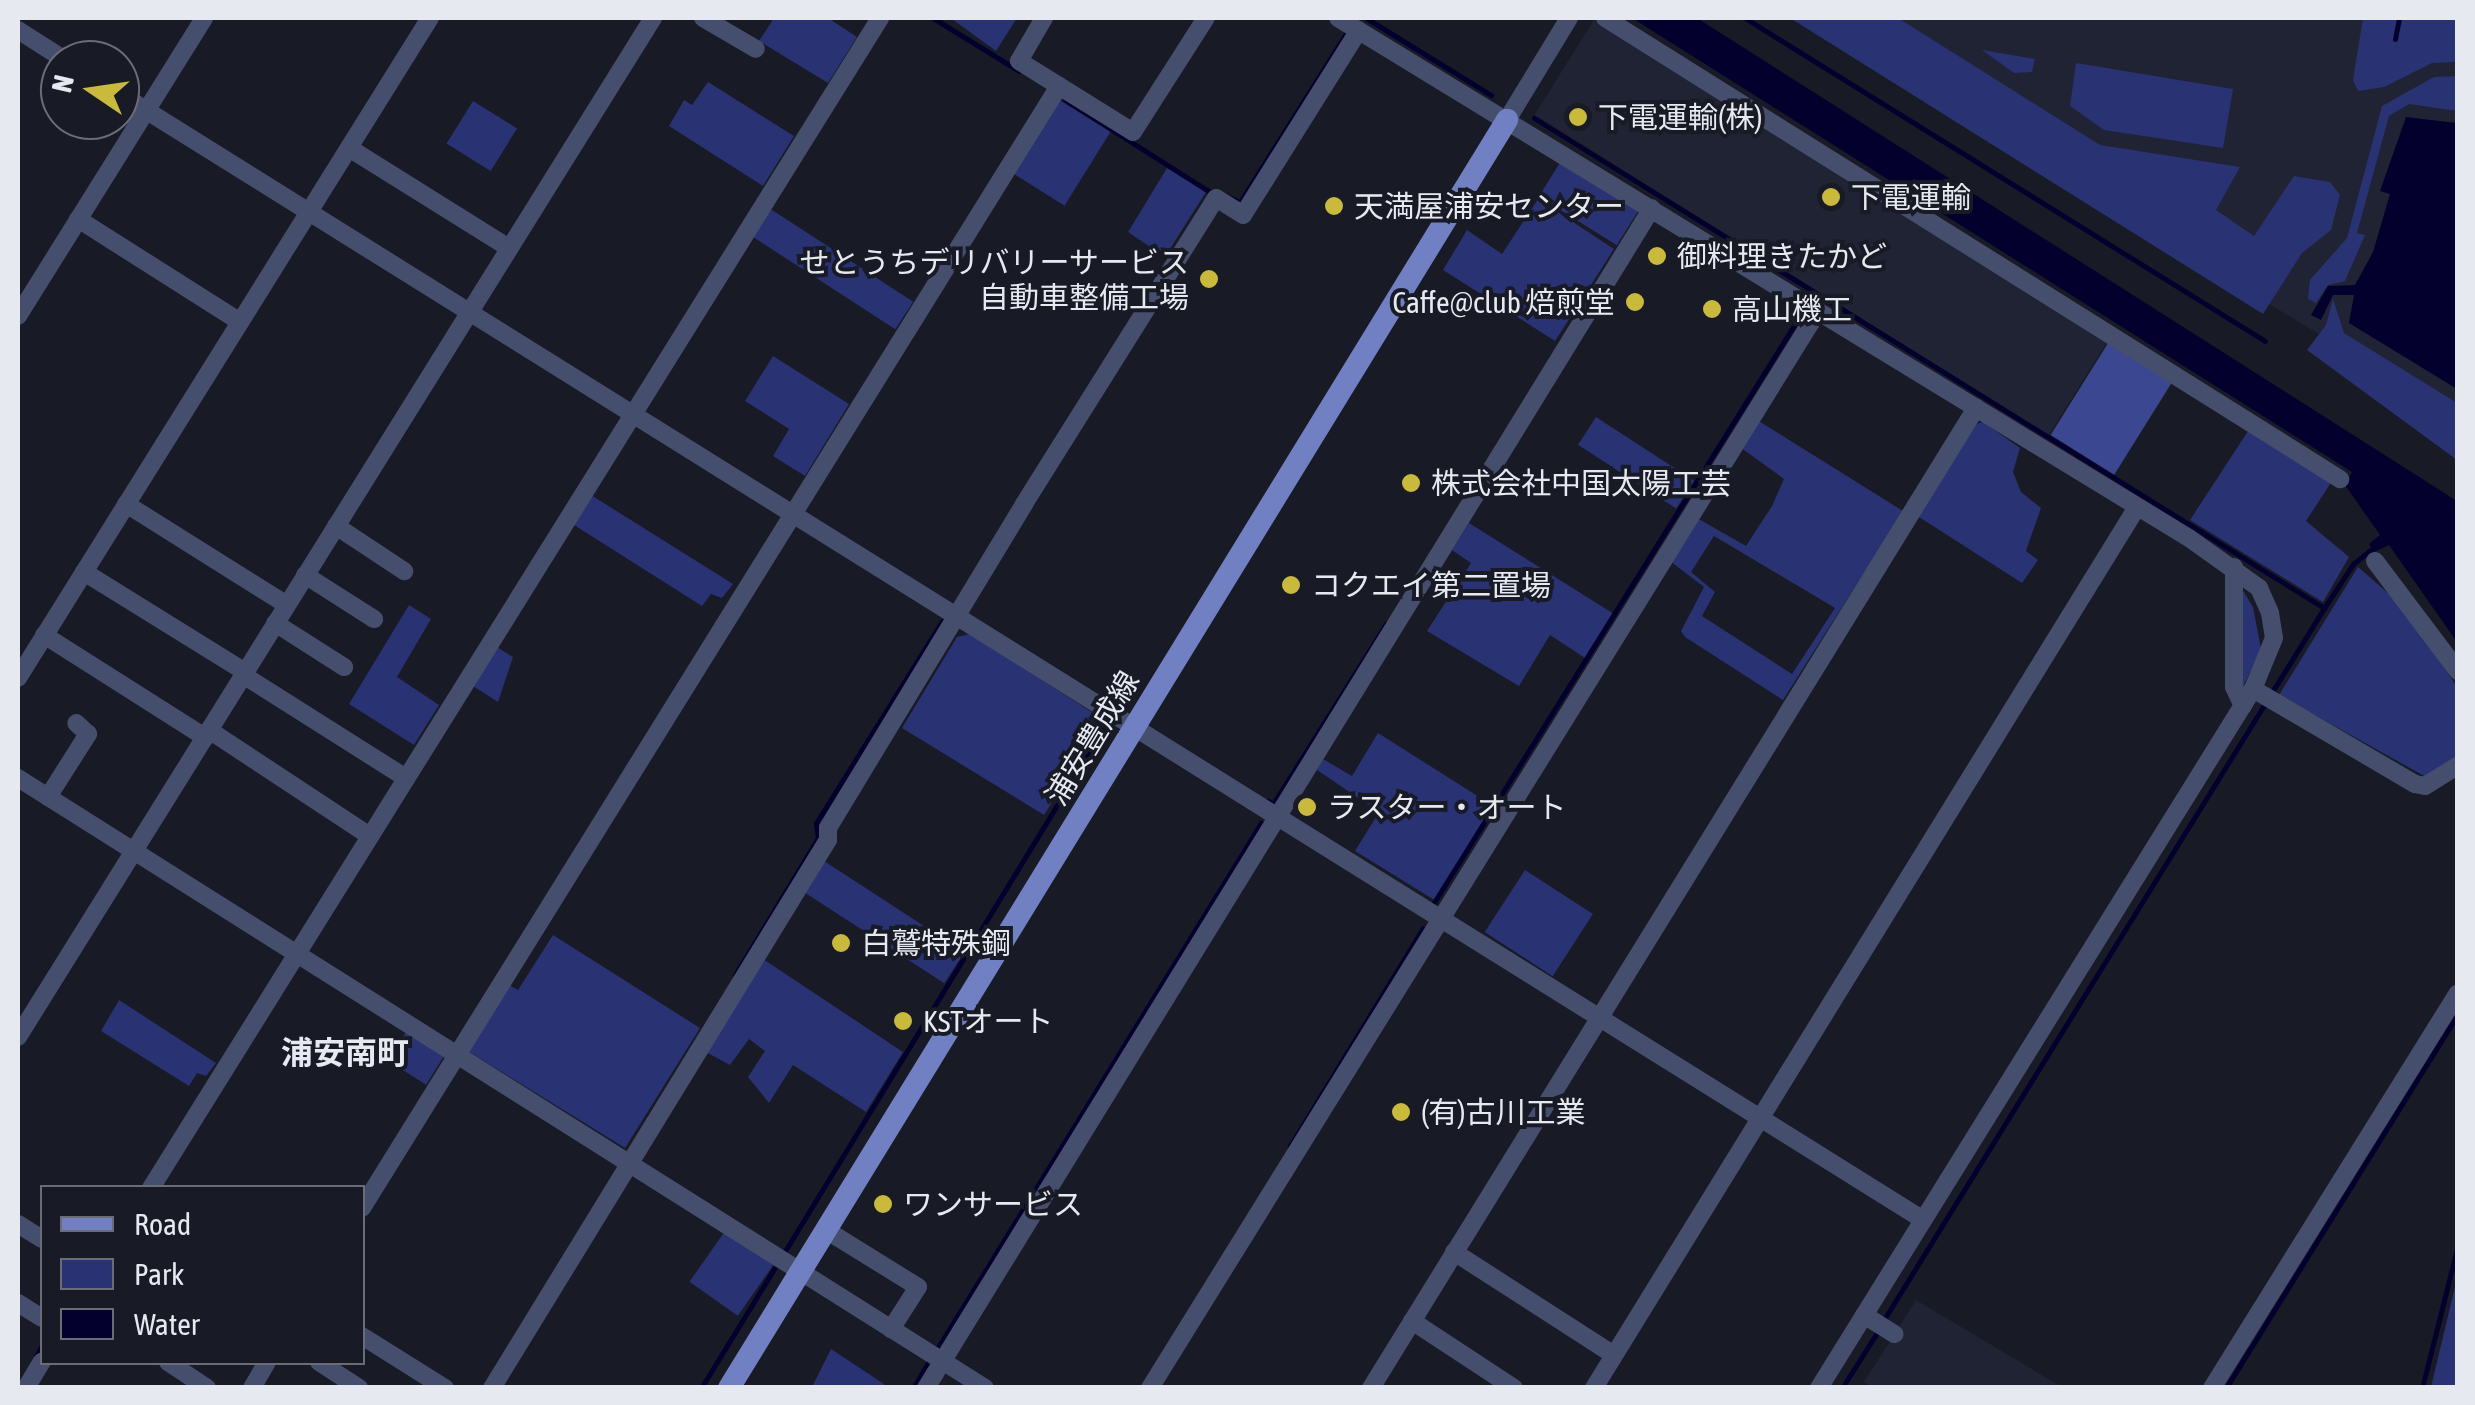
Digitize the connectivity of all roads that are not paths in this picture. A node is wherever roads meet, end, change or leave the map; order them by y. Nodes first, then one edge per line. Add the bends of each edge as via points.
1 (204, 18) edge
2 (430, 18) edge
3 (653, 18) edge
4 (703, 18) edge
5 (880, 18) edge
6 (1044, 18) edge
7 (1206, 18) edge
8 (1338, 18) edge
9 (1569, 18) edge
10 (1605, 18) edge
11 (1359, 30) junction
12 (756, 50) dead end
13 (1060, 86) junction
14 (140, 106) edge
15 (146, 110) junction
16 (1507, 120) junction
17 (348, 148) junction
18 (1652, 208) junction
19 (308, 214) junction
20 (78, 219) junction
21 (505, 246) junction
22 (1818, 311) junction
23 (468, 313) junction
24 (18, 316) edge
25 (237, 320) junction
26 (1976, 408) junction
27 (633, 413) junction
28 (2340, 479) dead end
29 (126, 504) junction
30 (2136, 507) junction
31 (794, 514) junction
32 (336, 526) junction
33 (2375, 561) dead end
34 (2234, 568) junction
35 (404, 571) dead end
36 (84, 572) junction
37 (305, 575) junction
38 (283, 602) junction
39 (957, 617) junction
40 (374, 619) dead end
41 (275, 624) junction
42 (44, 634) junction
43 (344, 667) dead end
44 (241, 671) junction
45 (2458, 671) edge
46 (18, 678) edge
47 (2262, 694) junction
48 (2243, 706) junction
49 (76, 723) dead end
50 (1133, 727) junction
51 (202, 733) junction
52 (2458, 765) edge
53 (402, 776) junction
54 (18, 778) edge
55 (48, 796) junction
56 (1276, 818) junction
57 (367, 833) junction
58 (134, 850) junction
59 (1438, 918) junction
60 (297, 954) junction
61 (2458, 993) edge
62 (1599, 1018) junction
63 (18, 1038) edge
64 (457, 1056) junction
65 (1760, 1118) junction
66 (629, 1164) junction
67 (153, 1185) edge
68 (365, 1203) edge
69 (1922, 1220) junction
70 (18, 1224) edge
71 (826, 1230) junction
72 (40, 1238) edge
73 (1454, 1252) junction
74 (800, 1273) junction
75 (18, 1302) edge
76 (40, 1317) edge
77 (1412, 1321) junction
78 (892, 1329) junction
79 (365, 1338) edge
80 (1614, 1355) junction
81 (943, 1360) junction
82 (40, 1364) edge
83 (173, 1365) edge
84 (265, 1365) edge
85 (324, 1365) edge
86 (18, 1382) edge
87 (26, 1387) edge
88 (208, 1388) edge
89 (252, 1388) edge
90 (360, 1388) edge
91 (445, 1388) edge
92 (492, 1388) edge
93 (729, 1388) edge
94 (926, 1388) edge
95 (986, 1388) edge
96 (1150, 1388) edge
97 (1371, 1388) edge
98 (1514, 1388) edge
99 (1594, 1388) edge
100 (1819, 1388) edge
101 (2212, 1388) edge

1 - 15 street
2 - 17 street
3 - 21 street
4 - 12 street
5 - 27 street
6 - 13 street via 1019,61
7 - 13 street via 1133,132
8 - 11 street
9 - 16 street
10 - 28 street
11 - 16 street
11 - 39 street via 1243,215 1216,198
13 - 31 street
14 - 15 street
15 - 19 street
15 - 20 street
16 - 18 street
16 - 50 main road, 浦安豊成線
17 - 19 street
17 - 21 street
18 - 22 street
18 - 56 street
19 - 23 street
19 - 25 street
20 - 24 street
20 - 25 street
21 - 23 street
22 - 26 street
22 - 59 street
23 - 27 street
23 - 32 street
25 - 29 street
26 - 30 street
26 - 62 street
27 - 31 street
27 - 53 street
29 - 36 street
29 - 38 street
30 - 34 street
30 - 65 street
31 - 39 street
31 - 64 street
32 - 35 street
32 - 37 street
33 - 45 street
34 - 47 street via 2259,588 2270,613 2274,638
34 - 48 street via 2234,687
36 - 42 street
36 - 44 street
37 - 38 street
37 - 40 street
38 - 41 street
39 - 50 street
39 - 66 street
41 - 43 street
41 - 44 street
42 - 46 street
42 - 51 street
44 - 51 street
44 - 53 street
47 - 48 street
47 - 52 street via 2415,784 2424,786
48 - 69 street
49 - 55 street via 88,734
50 - 56 street
50 - 71 main road, 浦安豊成線
51 - 57 street
51 - 58 street
53 - 57 street
54 - 55 street
55 - 58 street
56 - 59 street
56 - 81 street
57 - 60 street
58 - 60 street
58 - 63 street
59 - 62 street
59 - 96 street
60 - 64 street
60 - 67 street
61 - 101 street
62 - 65 street
62 - 73 street
64 - 66 street
64 - 68 street
65 - 69 street
65 - 80 street
66 - 74 street
66 - 92 street
69 - 100 street via 1879,1325
70 - 72 street
71 - 74 main road, 浦安豊成線
71 - 78 street via 918,1287
73 - 77 street
73 - 80 street
74 - 78 street
74 - 93 main road, 浦安豊成線
75 - 76 street
77 - 97 street
77 - 98 street
78 - 81 street
79 - 91 street
80 - 99 street
81 - 94 street
81 - 95 street
82 - 87 street
83 - 88 street
84 - 89 street
85 - 90 street
86 - 87 street

